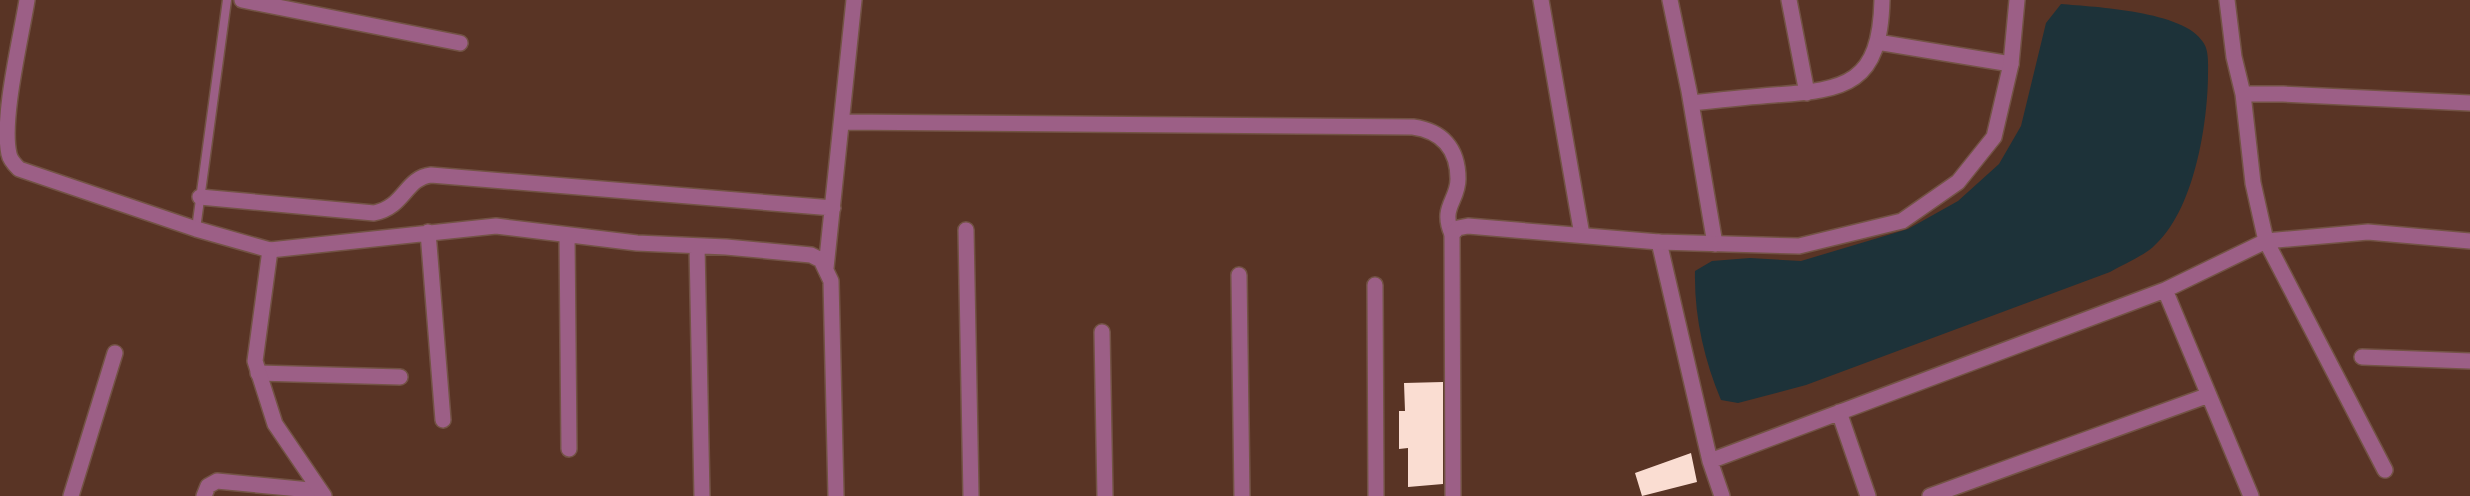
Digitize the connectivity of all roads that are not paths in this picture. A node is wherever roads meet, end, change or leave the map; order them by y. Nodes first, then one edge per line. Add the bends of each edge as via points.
1 (27, 0) edge
2 (227, 0) edge
3 (242, 0) edge
4 (854, 0) edge
5 (1541, 0) edge
6 (1670, 0) edge
7 (1789, 0) edge
8 (1882, 0) edge
9 (2017, 0) edge
10 (2227, 0) edge
11 (1877, 42) junction
12 (460, 43) dead end
13 (2012, 64) junction
14 (1807, 93) junction
15 (2243, 94) junction
16 (1691, 103) junction
17 (2470, 103) edge
18 (843, 122) junction
19 (4, 153) edge
20 (200, 197) junction
21 (833, 208) junction
22 (196, 229) junction
23 (966, 230) dead end
24 (428, 232) junction
25 (1452, 234) junction
26 (567, 235) junction
27 (1582, 235) junction
28 (2470, 241) edge
29 (1659, 242) junction
30 (2266, 242) junction
31 (1715, 244) junction
32 (697, 246) junction
33 (270, 250) junction
34 (826, 268) junction
35 (1239, 275) dead end
36 (1375, 285) dead end
37 (2165, 290) junction
38 (1102, 332) dead end
39 (115, 353) dead end
40 (2362, 357) dead end
41 (2470, 361) edge
42 (258, 373) junction
43 (400, 377) dead end
44 (2209, 395) junction
45 (1839, 412) junction
46 (443, 420) dead end
47 (569, 448) dead end
48 (1710, 460) junction
49 (2385, 470) dead end
50 (1972, 489) edge
51 (322, 493) edge
52 (71, 496) edge
53 (204, 496) edge
54 (702, 496) edge
55 (836, 496) edge
56 (971, 496) edge
57 (1105, 496) edge
58 (1242, 496) edge
59 (1376, 496) edge
60 (1453, 496) edge
61 (1722, 496) edge
62 (1868, 496) edge
63 (1930, 496) edge
64 (2251, 496) edge

1 - 19 street
2 - 20 lane
3 - 12 street
4 - 18 street
5 - 27 street
6 - 16 street
7 - 14 street
8 - 11 street
9 - 13 street
10 - 15 street
11 - 13 street
11 - 14 street via 1869,64 1856,76 1826,91
13 - 31 street via 1994,136 1958,182 1902,221 1799,246
14 - 16 street
15 - 17 street
15 - 30 street via 2253,183
16 - 31 street
18 - 21 street
18 - 25 street via 1432,130 1453,150 1458,180 1447,208
19 - 22 street via 19,169
20 - 21 street via 374,213 394,206 422,176 431,175
20 - 22 lane
21 - 34 street
22 - 33 street
23 - 56 street
24 - 26 street via 496,226
24 - 33 street
24 - 46 street
25 - 27 street via 1468,226
25 - 60 street
26 - 32 street
26 - 47 street
27 - 29 street
28 - 30 street via 2368,232
29 - 31 street
29 - 48 street
30 - 37 street
30 - 49 street
32 - 34 street via 811,255
32 - 54 street
33 - 42 street via 255,361
34 - 55 street via 831,281
35 - 58 street
36 - 59 street
37 - 44 street
37 - 45 street
38 - 57 street
39 - 52 street
40 - 41 street
42 - 43 street
42 - 51 street via 275,423
44 - 50 street
44 - 64 street
45 - 48 street
45 - 62 street
48 - 61 street
50 - 63 street
51 - 53 street via 217,481 208,486

